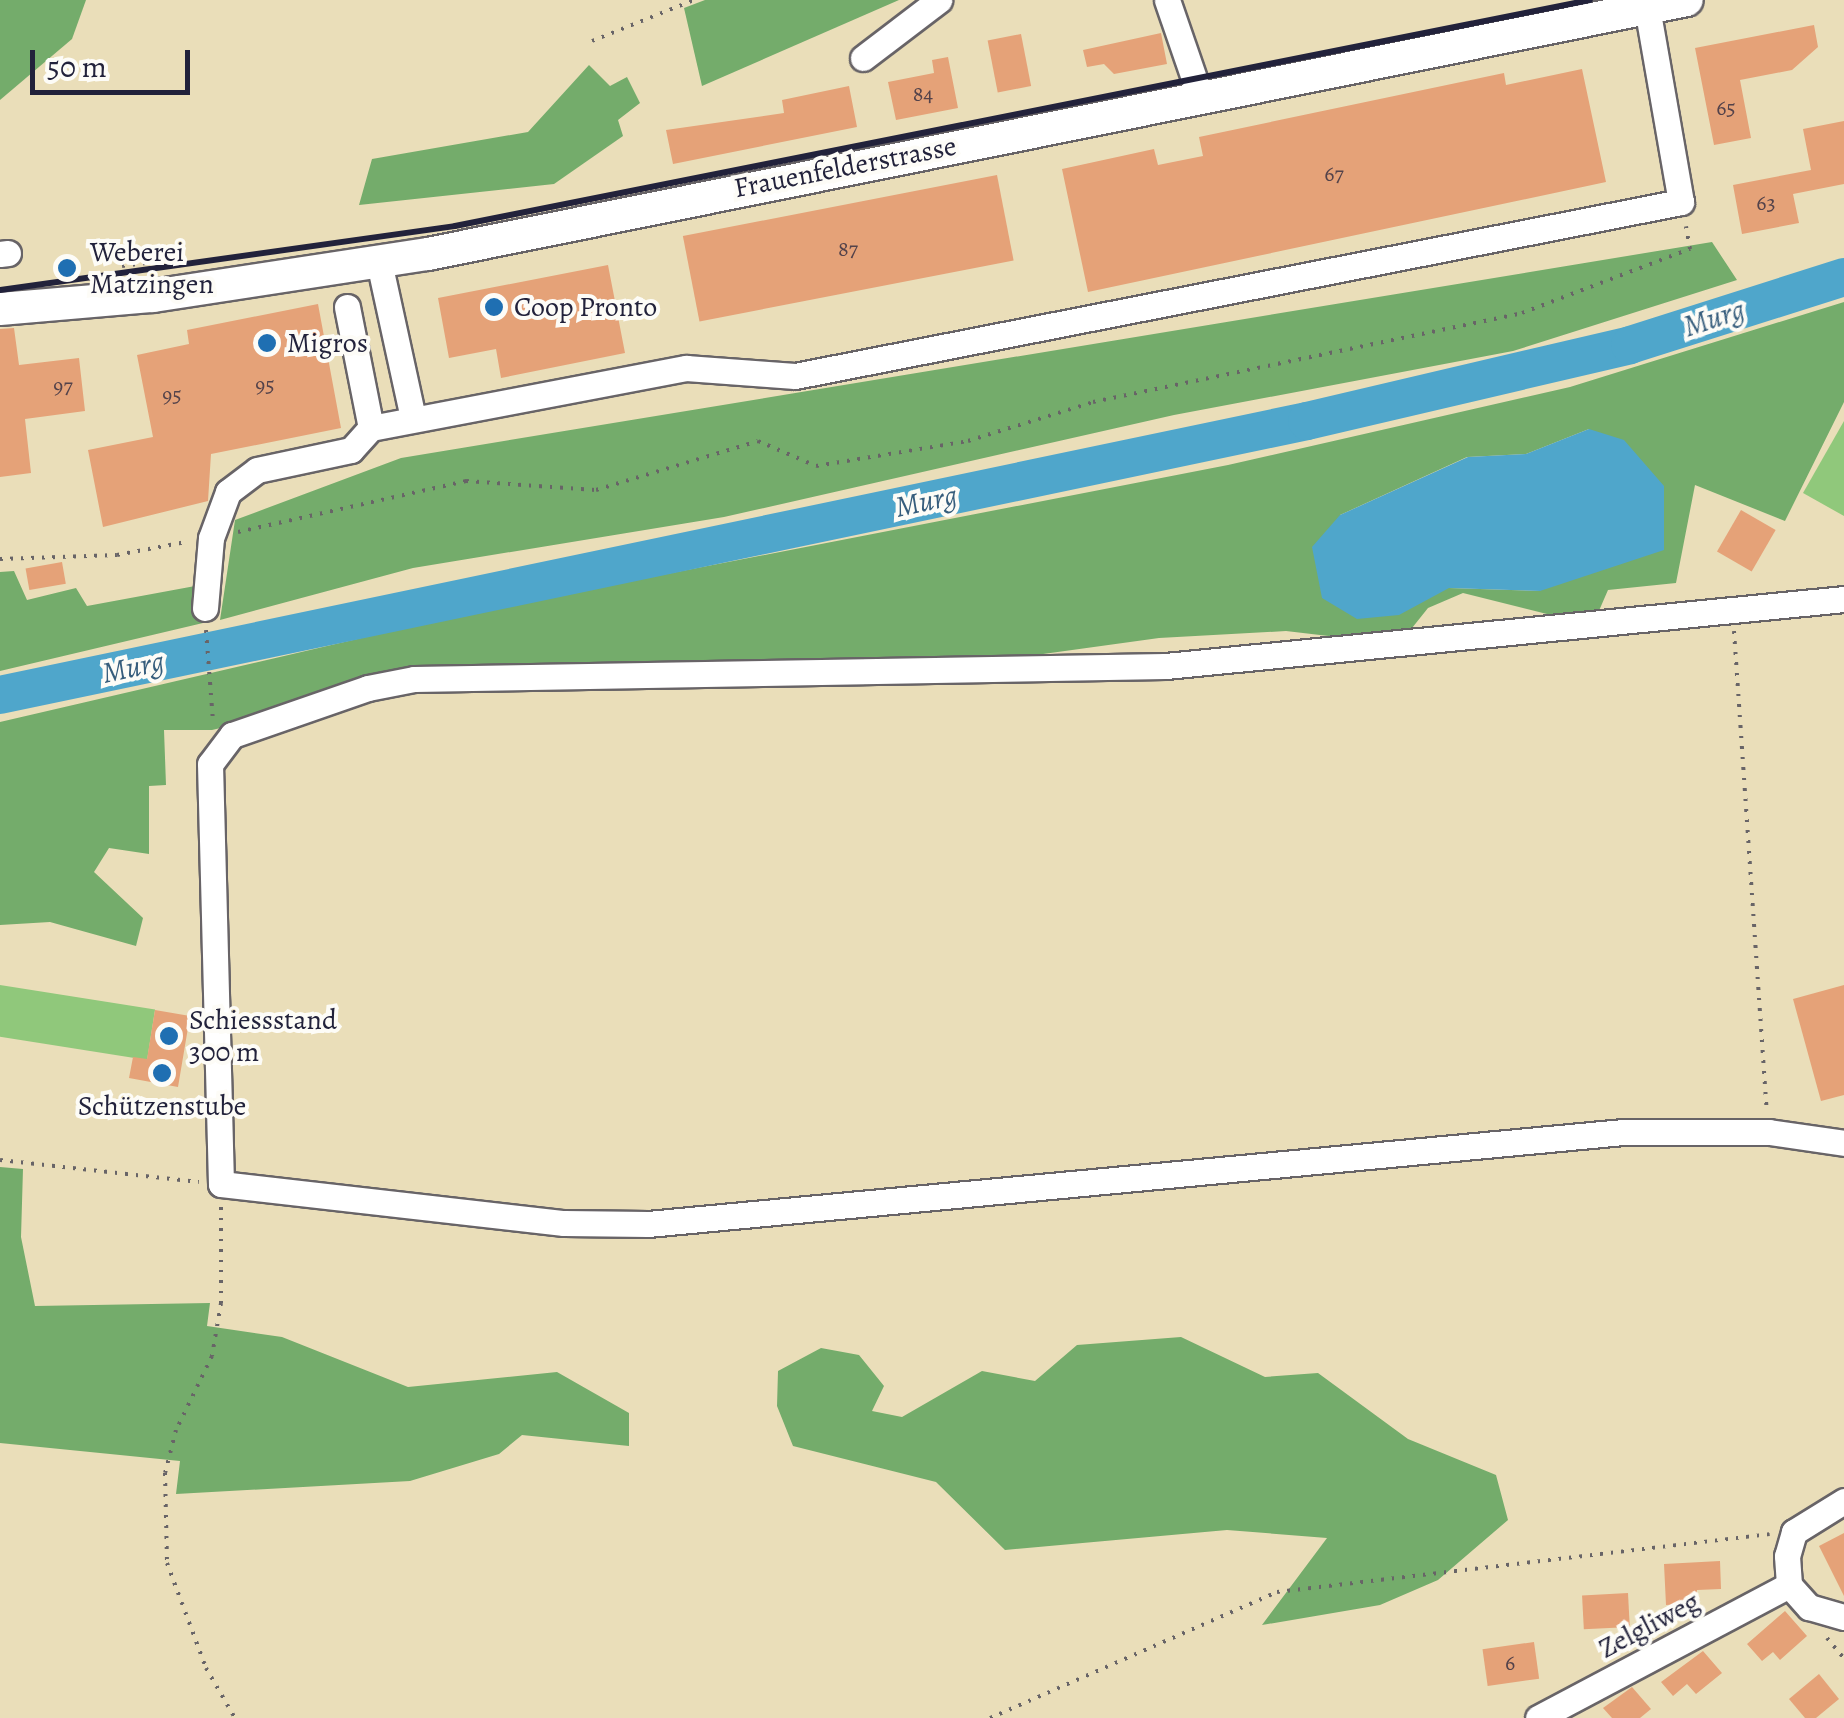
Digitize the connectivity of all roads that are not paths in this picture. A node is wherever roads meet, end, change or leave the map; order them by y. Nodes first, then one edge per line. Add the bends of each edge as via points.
1 (939, 0) edge
2 (1168, 0) edge
3 (1687, 0) edge
4 (1647, 8) junction
5 (863, 58) dead end
6 (1200, 96) junction
7 (378, 262) junction
8 (347, 307) dead end
9 (0, 309) edge
10 (414, 418) junction
11 (371, 428) junction
12 (1844, 599) edge
13 (205, 608) road end
14 (1844, 1143) edge
15 (1844, 1501) edge
16 (1789, 1585) junction
17 (1844, 1617) edge
18 (1538, 1718) edge

1 - 5 street
2 - 6 street
3 - 4 main road, Frauenfelderstrasse
4 - 6 main road, Frauenfelderstrasse
4 - 10 street via 1681,202 796,376 686,368
6 - 7 main road, Frauenfelderstrasse
7 - 9 main road, Frauenfelderstrasse via 153,296
7 - 10 street
8 - 11 street
10 - 11 street
11 - 13 street via 351,450 258,470 228,492 210,538
12 - 14 street via 1165,666 414,680 368,688 232,734 216,750 204,788 221,1184 564,1223 648,1224 1623,1132 1769,1132
15 - 16 street via 1794,1532
16 - 17 street via 1809,1607
16 - 18 street, Zelgliweg

